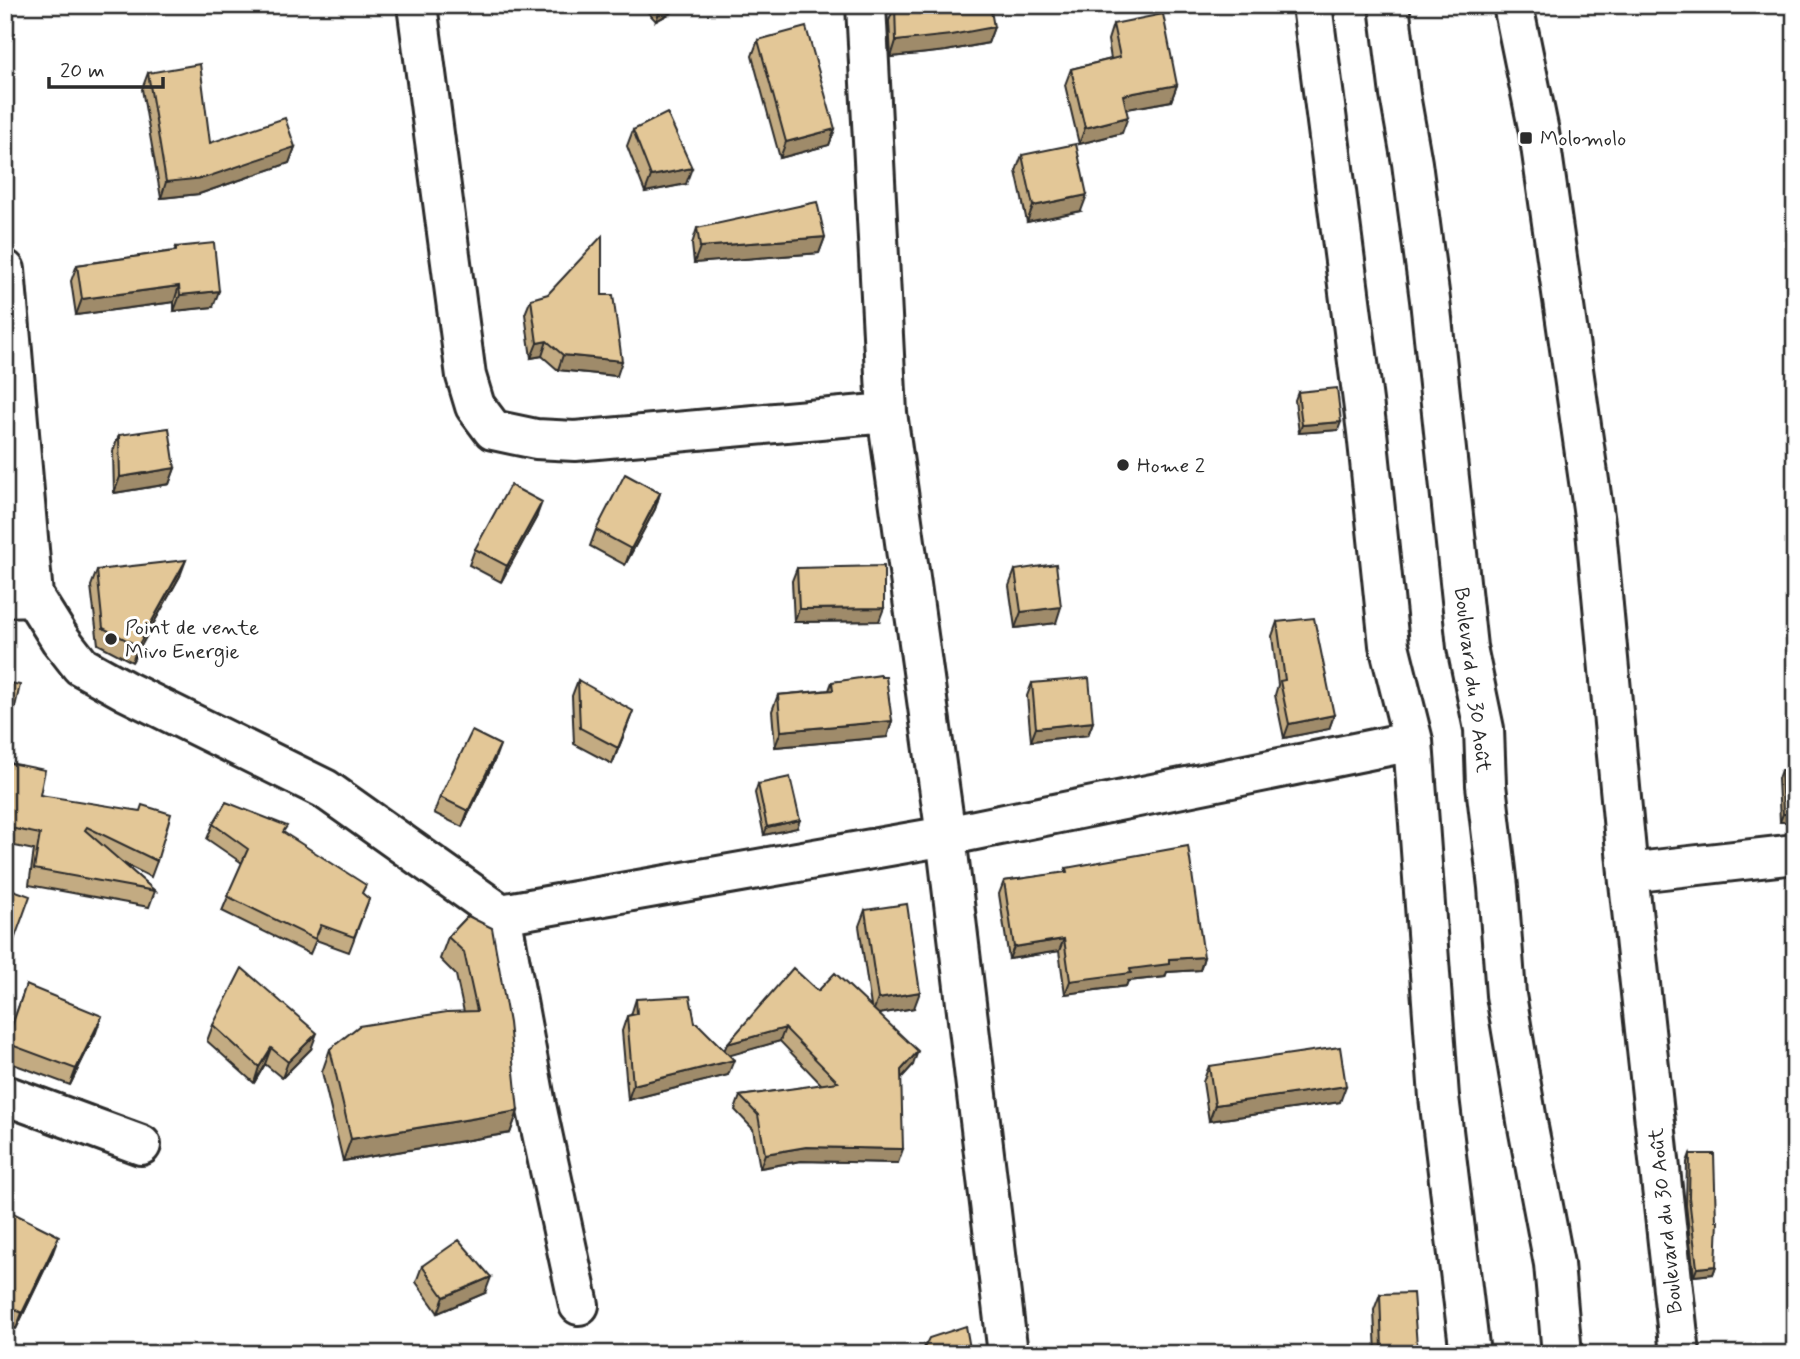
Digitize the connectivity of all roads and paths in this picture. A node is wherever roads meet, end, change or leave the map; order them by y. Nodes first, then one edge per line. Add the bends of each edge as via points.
1 (417, 5) edge
2 (866, 5) edge
3 (1312, 5) edge
4 (1389, 5) edge
5 (1513, 5) edge
6 (5, 270) edge
7 (887, 413) junction
8 (19, 597) edge
9 (1413, 741) junction
10 (946, 836) junction
11 (1795, 854) edge
12 (1628, 873) junction
13 (501, 914) junction
14 (5, 1096) edge
15 (141, 1145) dead end
16 (579, 1305) dead end
17 (1007, 1354) edge
18 (1470, 1354) edge
19 (1562, 1354) edge
20 (1680, 1354) edge

1 - 7 main road via 466,376 475,406 494,429 536,439 575,440
2 - 7 main road
3 - 9 main road via 1367,432 1389,645
4 - 19 main road, Boulevard du 30 Août via 1430,300 1467,647 1484,729 1506,995 1554,1264
5 - 12 main road, Boulevard du 30 Août via 1539,132 1596,530
6 - 8 main road
7 - 10 main road
8 - 13 main road via 80,666 326,789
9 - 10 main road
9 - 18 main road via 1439,1097
10 - 13 main road
10 - 17 main road
11 - 12 main road
12 - 20 main road, Boulevard du 30 Août
13 - 16 main road
14 - 15 main road

